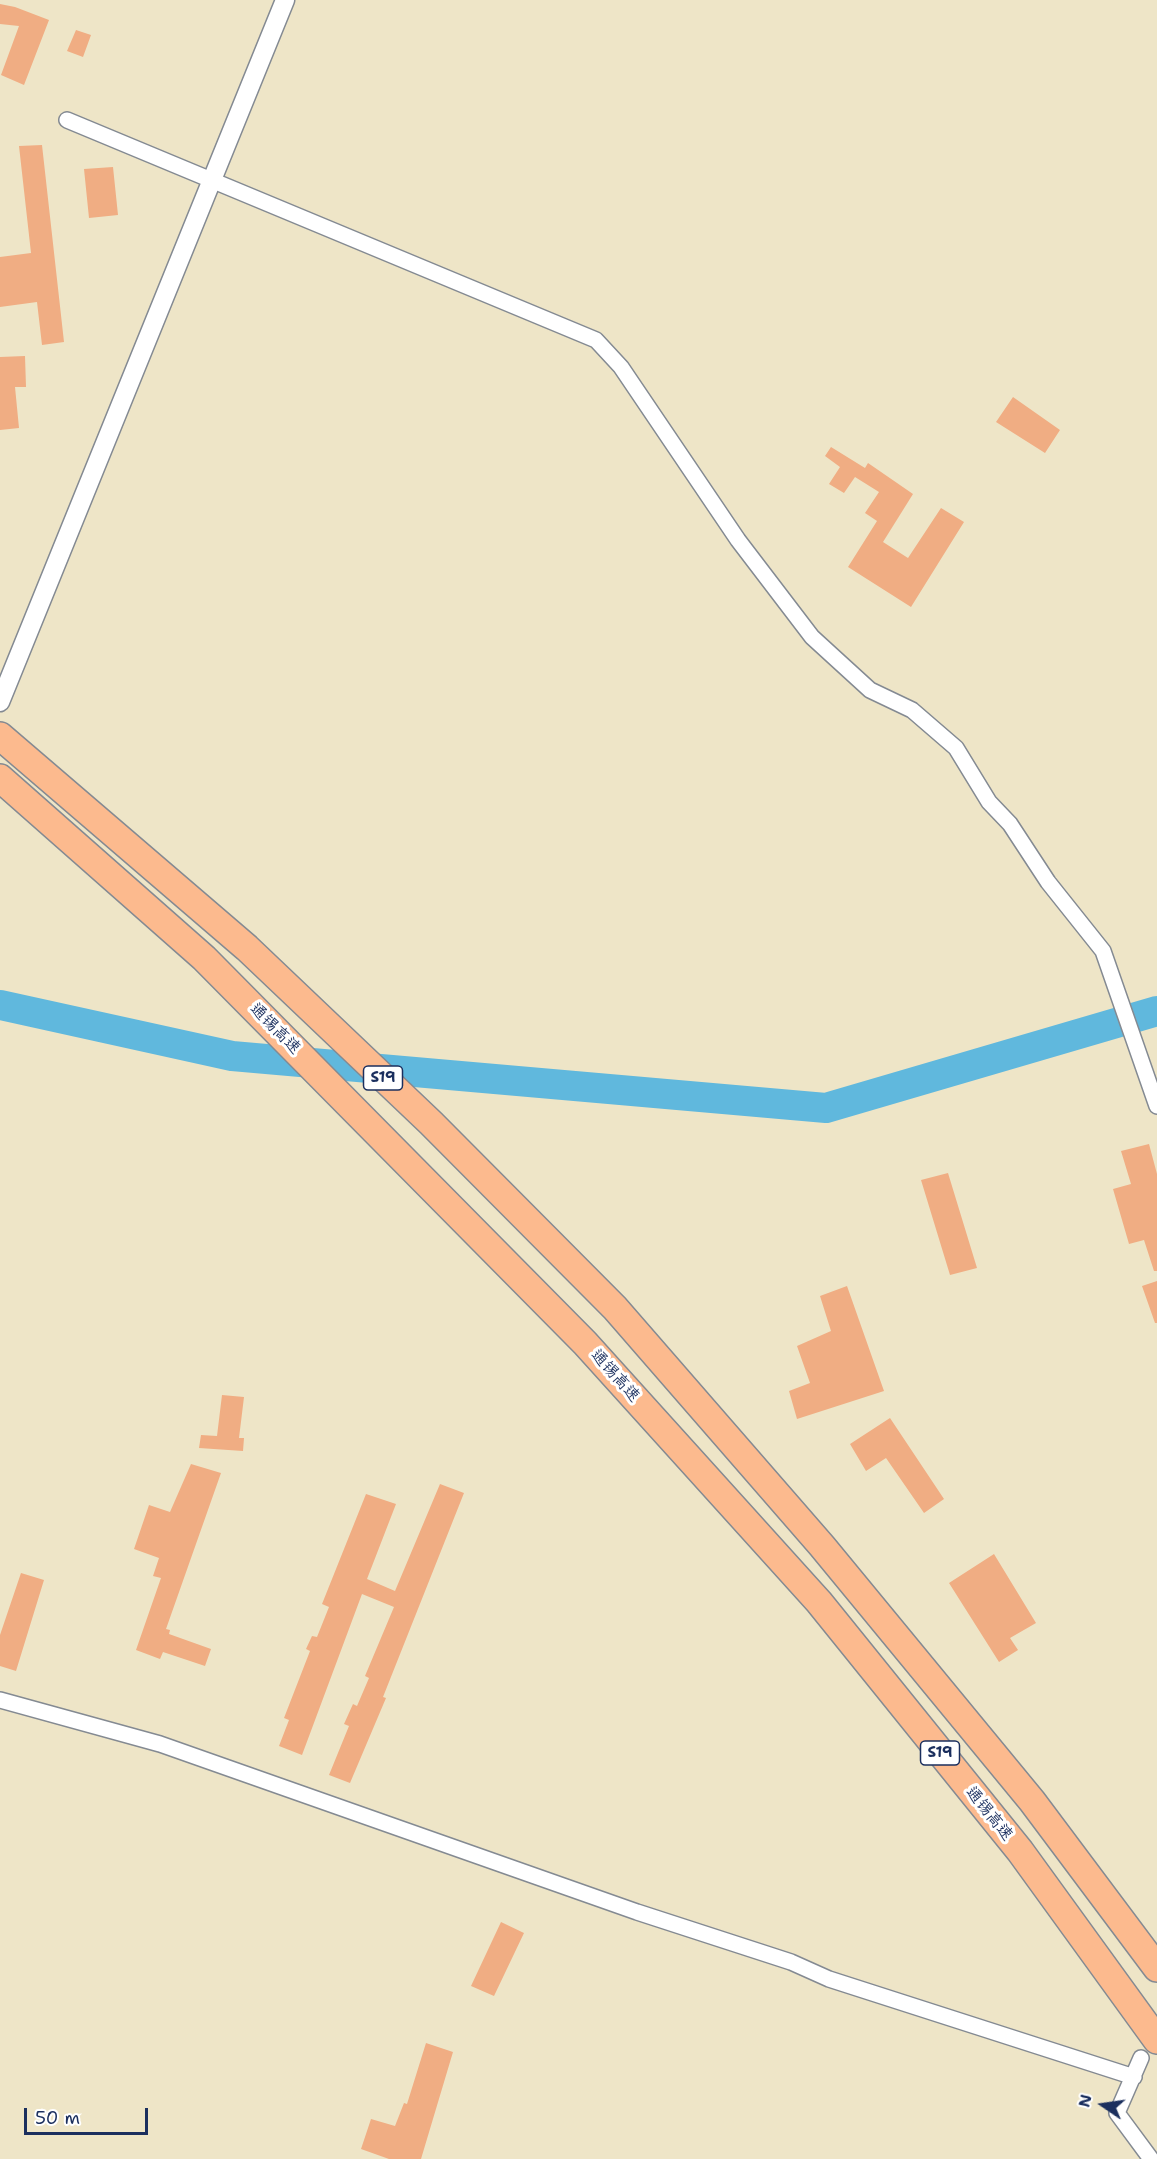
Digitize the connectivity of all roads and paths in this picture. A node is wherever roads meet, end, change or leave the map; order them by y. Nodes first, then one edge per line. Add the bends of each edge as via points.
1 (285, 0) edge
2 (67, 120) dead end
3 (211, 182) junction
4 (0, 702) edge
5 (0, 736) edge
6 (0, 778) edge
7 (1156, 1104) edge
8 (0, 1700) edge
9 (1157, 1968) edge
10 (1149, 2049) edge
11 (1134, 2077) junction
12 (1150, 2159) edge

1 - 3 street
2 - 3 street
3 - 4 street
3 - 7 street via 596,340 621,367 738,540 812,637 870,690 912,710 956,748 989,802 1010,824 1048,882 1102,951
5 - 9 highway, S19 via 247,948 431,1123 615,1308 822,1546 1032,1801
6 - 10 highway, 通锡高速 / S19 via 204,958 585,1342 819,1602 1020,1851
8 - 11 street via 160,1744 637,1912 791,1962 829,1979
10 - 11 street
11 - 12 street via 1117,2113

